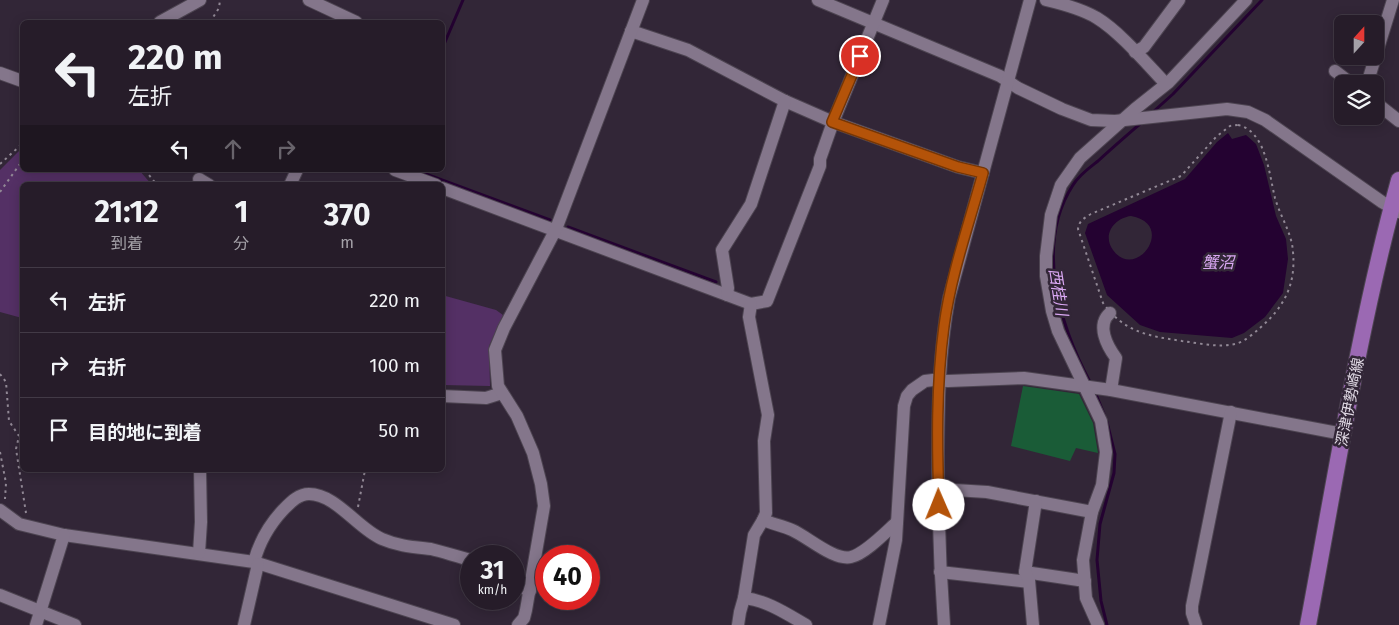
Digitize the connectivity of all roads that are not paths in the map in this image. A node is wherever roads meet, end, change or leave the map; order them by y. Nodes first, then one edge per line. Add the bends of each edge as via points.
1 (200, 0) edge
2 (309, 0) edge
3 (643, 0) edge
4 (818, 0) edge
5 (883, 0) edge
6 (1030, 0) edge
7 (1046, 0) edge
8 (1179, 0) edge
9 (1246, 0) edge
10 (1393, 0) edge
11 (164, 20) edge
12 (352, 20) edge
13 (874, 23) junction
14 (631, 31) junction
15 (1135, 52) junction
16 (1335, 71) dead end
17 (0, 73) edge
18 (1340, 75) edge
19 (1370, 75) edge
20 (20, 81) edge
21 (1008, 82) junction
22 (1166, 84) junction
23 (785, 101) junction
24 (1384, 109) edge
25 (1126, 120) junction
26 (1399, 121) edge
27 (832, 122) junction
28 (400, 172) edge
29 (983, 173) junction
30 (1399, 180) edge
31 (428, 182) edge
32 (445, 189) edge
33 (1395, 210) edge
34 (556, 229) junction
35 (727, 295) junction
36 (751, 304) junction
37 (1110, 313) road end
38 (940, 380) junction
39 (1086, 387) junction
40 (1108, 390) junction
41 (502, 393) junction
42 (445, 396) edge
43 (1231, 412) junction
44 (1343, 434) junction
45 (200, 472) edge
46 (938, 489) junction
47 (1036, 502) junction
48 (0, 511) edge
49 (1092, 512) junction
50 (763, 520) junction
51 (897, 522) junction
52 (64, 535) junction
53 (199, 553) junction
54 (460, 557) edge
55 (256, 563) junction
56 (940, 572) junction
57 (1027, 577) junction
58 (1085, 581) junction
59 (525, 588) edge
60 (530, 591) junction
61 (0, 595) edge
62 (744, 598) junction
63 (40, 611) junction
64 (421, 620) edge
65 (36, 625) edge
66 (75, 625) edge
67 (244, 625) edge
68 (454, 625) edge
69 (518, 625) edge
70 (738, 625) edge
71 (806, 625) edge
72 (879, 625) edge
73 (944, 625) edge
74 (1033, 625) edge
75 (1098, 625) edge
76 (1196, 625) edge
77 (1308, 625) edge

1 - 11 street
2 - 12 street
3 - 14 street
4 - 13 street
5 - 13 street
6 - 21 street
7 - 15 street via 1099,19
8 - 15 street via 1144,47
9 - 22 street
10 - 19 street
13 - 21 street
13 - 27 street
14 - 23 street via 688,50
14 - 34 street
15 - 22 street
16 - 18 street
17 - 20 street
21 - 25 street via 1079,117
21 - 29 street
22 - 25 street
23 - 27 street
23 - 35 street via 751,204 722,250
24 - 26 street
25 - 33 street via 1227,109 1248,112 1265,120
25 - 39 street via 1080,158 1067,176 1054,201 1048,231 1046,276 1052,311 1058,331
27 - 29 street
27 - 36 street via 820,166 767,301
28 - 31 street
29 - 38 street via 949,298
30 - 33 main road, 深津伊勢崎線
32 - 34 street
33 - 44 main road, 深津伊勢崎線 via 1384,234
34 - 35 street
34 - 41 street via 497,344 497,379
35 - 36 street
36 - 50 street via 749,317 768,416 764,441 766,513
37 - 40 street via 1103,326 1107,345 1116,358
38 - 39 street via 1024,378
38 - 46 street
38 - 51 street via 917,385 904,406
39 - 40 street
39 - 49 street via 1101,421 1106,452 1102,485
40 - 43 street
41 - 42 street via 486,398
41 - 60 street via 523,430 543,495
43 - 44 street
43 - 76 street via 1192,606
44 - 77 main road, 深津伊勢崎線
45 - 53 street
46 - 47 street via 987,492
46 - 56 street
47 - 49 street
47 - 57 street
48 - 52 street via 19,524
49 - 58 street via 1083,560
50 - 51 street via 791,530 844,557 853,557 863,551
50 - 62 street via 754,535
51 - 72 street
52 - 53 street
52 - 63 street
53 - 55 street
54 - 55 street via 392,543 369,532 335,504 309,494 287,506 271,523
55 - 64 street
55 - 67 street
56 - 57 street
56 - 73 street
57 - 58 street
57 - 74 street
58 - 75 street via 1086,598
59 - 60 street
60 - 69 street via 524,618
61 - 63 street
62 - 70 street
62 - 71 street via 765,603
63 - 65 street
63 - 66 street
64 - 68 street

